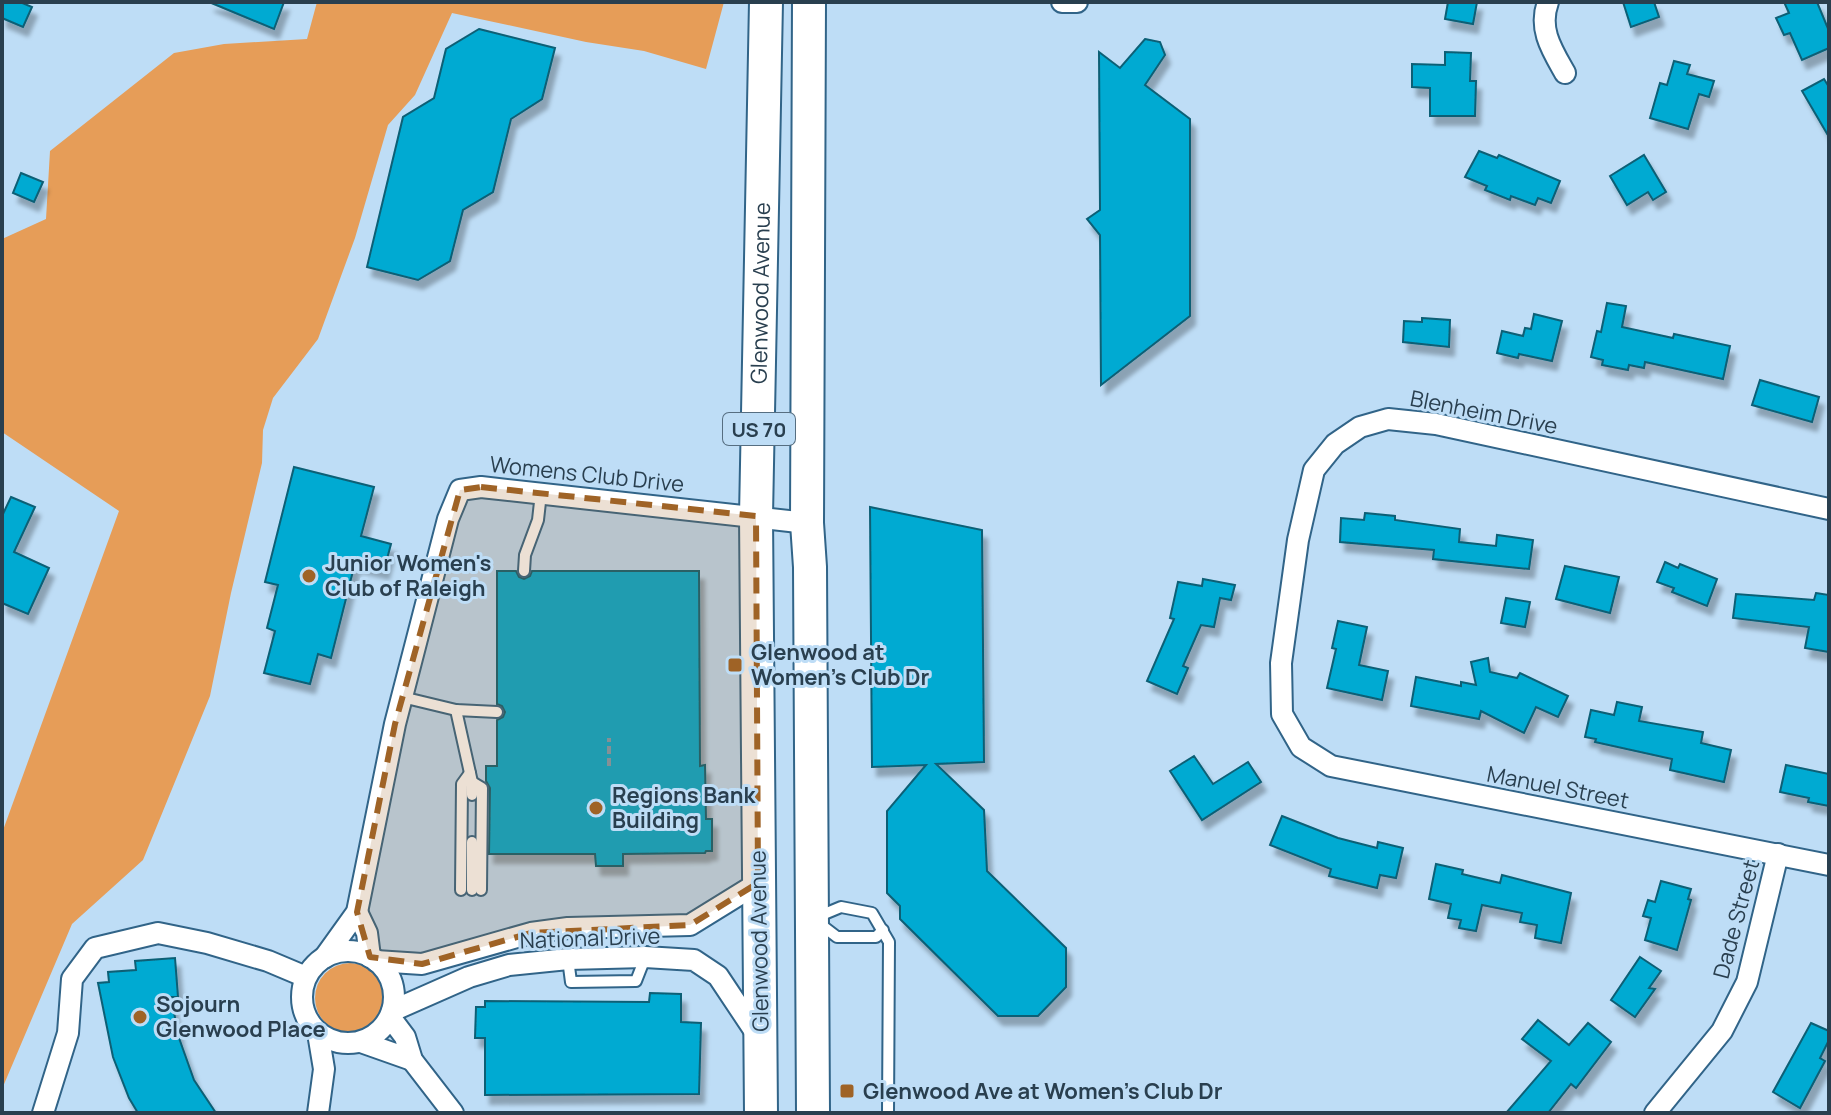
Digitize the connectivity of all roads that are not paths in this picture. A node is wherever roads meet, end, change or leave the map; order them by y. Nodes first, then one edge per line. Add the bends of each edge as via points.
1 (766, 2) edge
2 (809, 2) edge
3 (1062, 2) edge
4 (1077, 2) edge
5 (1548, 2) edge
6 (1565, 73) dead end
7 (541, 493) junction
8 (1829, 509) edge
9 (756, 516) junction
10 (807, 523) junction
11 (524, 571) dead end
12 (402, 697) junction
13 (456, 710) junction
14 (497, 712) dead end
15 (1292, 731) joint
16 (471, 778) junction
17 (472, 795) dead end
18 (472, 842) dead end
19 (1778, 854) junction
20 (1829, 865) edge
21 (758, 883) junction
22 (471, 890) junction
23 (357, 912) junction
24 (760, 918) junction
25 (813, 919) junction
26 (883, 930) junction
27 (324, 958) junction
28 (373, 959) junction
29 (306, 977) junction
30 (391, 1014) junction
31 (318, 1033) junction
32 (760, 1039) junction
33 (355, 1042) junction
34 (412, 1060) junction
35 (324, 1069) junction
36 (43, 1113) edge
37 (318, 1113) edge
38 (453, 1113) edge
39 (761, 1113) edge
40 (813, 1113) edge
41 (888, 1113) edge
42 (1655, 1113) edge

1 - 9 main road, Glenwood Avenue / US 70
2 - 10 main road, US 70
3 - 4 street
5 - 6 street via 1543,15 1548,44
7 - 9 street, Womens Club Drive
7 - 11 lane
7 - 12 street, Womens Club Drive via 460,490
8 - 15 street, Blenheim Drive via 1436,424 1388,419 1360,427 1335,444 1314,470 1298,540 1281,663 1282,714
9 - 10 street, Womens Club Drive
9 - 21 main road, Glenwood Avenue / US 70
10 - 25 main road, US 70
12 - 13 lane
12 - 23 street, Womens Club Drive
13 - 14 lane
13 - 16 lane
15 - 19 street, Manuel Street via 1301,747 1331,766
16 - 17 lane
16 - 22 lane via 462,784
16 - 22 lane via 482,788
18 - 22 lane
19 - 20 street, Manuel Street
19 - 42 street, Dade Street via 1747,982 1722,1031
21 - 24 main road, Glenwood Avenue / US 70
21 - 28 street, National Drive via 690,925 531,933 422,964
23 - 27 street, Womens Club Drive
23 - 28 street, Womens Club Drive
24 - 25 main road
24 - 32 main road, Glenwood Avenue / US 70
25 - 26 lane via 837,937 876,937
25 - 26 lane via 850,907 872,913
25 - 40 main road, US 70
26 - 41 lane via 890,957
27 - 28 street via 347,951
27 - 29 street
28 - 30 street via 392,984
29 - 31 street via 302,1007
29 - 36 street via 268,961 158,933 95,948 72,979 68,1033
30 - 32 street, National Drive via 469,977 509,965 568,959 694,960 718,976
30 - 33 street via 373,1036
30 - 34 street
31 - 33 street via 331,1041
31 - 35 street
32 - 39 main road, Glenwood Avenue / US 70
33 - 34 street
33 - 35 street
34 - 38 street
35 - 37 street

